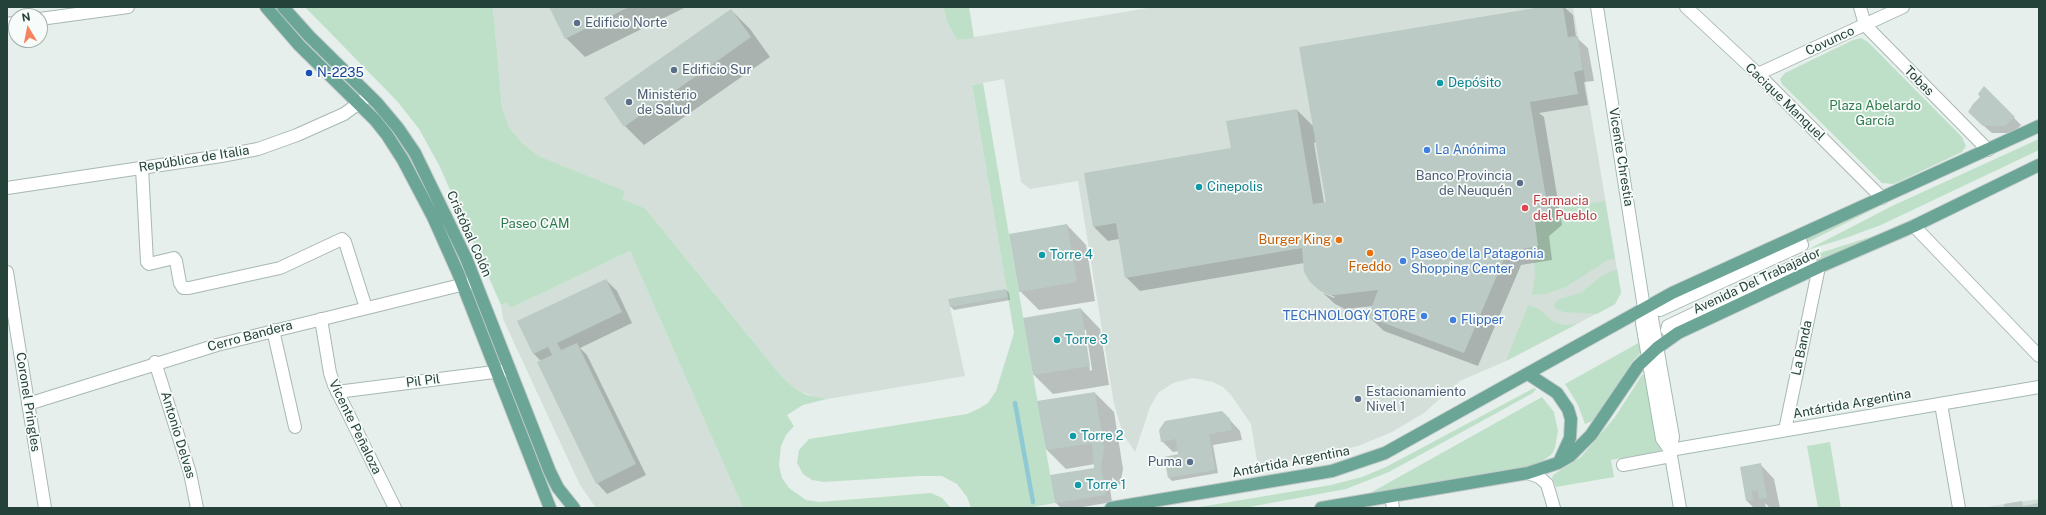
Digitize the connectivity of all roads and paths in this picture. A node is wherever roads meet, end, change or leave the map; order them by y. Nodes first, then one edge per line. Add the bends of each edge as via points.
1 (128, 7) edge
2 (266, 7) edge
3 (283, 7) edge
4 (1597, 7) edge
5 (1686, 7) edge
6 (1860, 7) edge
7 (1903, 7) edge
8 (48, 18) edge
9 (1865, 25) junction
10 (1758, 74) junction
11 (370, 95) junction
12 (359, 104) junction
13 (2039, 126) edge
14 (1988, 150) junction
15 (2039, 166) edge
16 (142, 168) junction
17 (7, 188) edge
18 (1882, 198) junction
19 (1914, 226) junction
20 (1799, 239) joint
21 (1809, 258) joint
22 (1819, 267) junction
23 (7, 272) edge
24 (476, 282) junction
25 (463, 285) junction
26 (366, 308) junction
27 (1644, 308) junction
28 (321, 319) junction
29 (272, 330) junction
30 (1652, 352) junction
31 (2039, 356) edge
32 (156, 362) junction
33 (510, 370) junction
34 (497, 371) junction
35 (1528, 374) junction
36 (2039, 387) edge
37 (337, 392) junction
38 (28, 404) junction
39 (1941, 404) junction
40 (295, 427) dead end
41 (1785, 430) junction
42 (1670, 453) junction
43 (1558, 463) junction
44 (1623, 465) dead end
45 (1528, 473) junction
46 (1392, 502) edge
47 (1131, 506) edge
48 (45, 508) edge
49 (197, 508) edge
50 (395, 508) edge
51 (550, 508) edge
52 (574, 508) edge
53 (1111, 508) edge
54 (1321, 508) edge
55 (1554, 508) edge
56 (1680, 508) edge
57 (1959, 508) edge

1 - 8 street
2 - 12 main road, Cristóbal Colón
3 - 11 main road, Cristóbal Colón
4 - 27 street, Vicente Chrestia
5 - 10 street, Cacique Manquel
6 - 9 street, Tobas
7 - 9 street, Covunco
9 - 10 street, Covunco
9 - 14 street, Tobas
10 - 18 street, Cacique Manquel
11 - 12 street, República de Italia
11 - 24 main road, Cristóbal Colón via 391,118 415,153 458,238
12 - 16 street, República de Italia via 344,114 297,135 258,149
12 - 25 main road, Cristóbal Colón via 384,131 403,160 446,244
13 - 14 main road, Avenida Del Trabajador
14 - 18 main road, Avenida Del Trabajador
15 - 19 main road, Avenida Del Trabajador
16 - 17 street, República de Italia
16 - 26 street via 147,262 150,264 174,258 183,288 280,268 342,239
18 - 27 main road, Avenida Del Trabajador
19 - 22 main road, Avenida Del Trabajador
19 - 31 street
20 - 20 street via 1657,305 1656,309 1660,310 1802,245
21 - 21 street via 1668,326 1667,330 1670,332 1812,265
22 - 30 main road, Avenida Del Trabajador via 1678,333
22 - 41 street, La Banda
23 - 38 street, Coronel Pringles
24 - 25 street, Cerro Bandera
24 - 33 main road, Cristóbal Colón
25 - 26 street, Cerro Bandera
25 - 34 main road, Cristóbal Colón
26 - 28 street, Cerro Bandera
27 - 30 street, Vicente Chrestia via 1652,318
27 - 35 main road, Avenida Del Trabajador
28 - 29 street, Cerro Bandera
28 - 37 street, Vicente Peñaloza via 330,373
29 - 32 street, Cerro Bandera
29 - 40 street
30 - 42 street, Vicente Chrestia via 1662,439
30 - 43 main road, Avenida Del Trabajador via 1629,378 1591,435 1570,456
32 - 38 street, Cerro Bandera
32 - 49 street, Antonio Delvas via 190,473
33 - 34 street, Pil Pil
33 - 52 main road, Cristóbal Colón via 552,476 564,497
34 - 37 street, Pil Pil
34 - 51 main road, Cristóbal Colón
35 - 43 main road via 1554,390 1568,409 1571,419 1570,438
35 - 47 main road, Antártida Argentina via 1396,448 1356,464 1314,475
36 - 39 street, Antártida Argentina
37 - 50 street, Vicente Peñaloza
38 - 48 street, Coronel Pringles
39 - 41 street, Antártida Argentina
39 - 57 street
41 - 42 street, Antártida Argentina
42 - 44 street, Antártida Argentina
42 - 56 street, Vicente Chrestia
43 - 45 main road, Avenida Del Trabajador
45 - 46 main road
45 - 55 street via 1539,477 1547,484
46 - 54 main road
47 - 53 main road, Antártida Argentina

